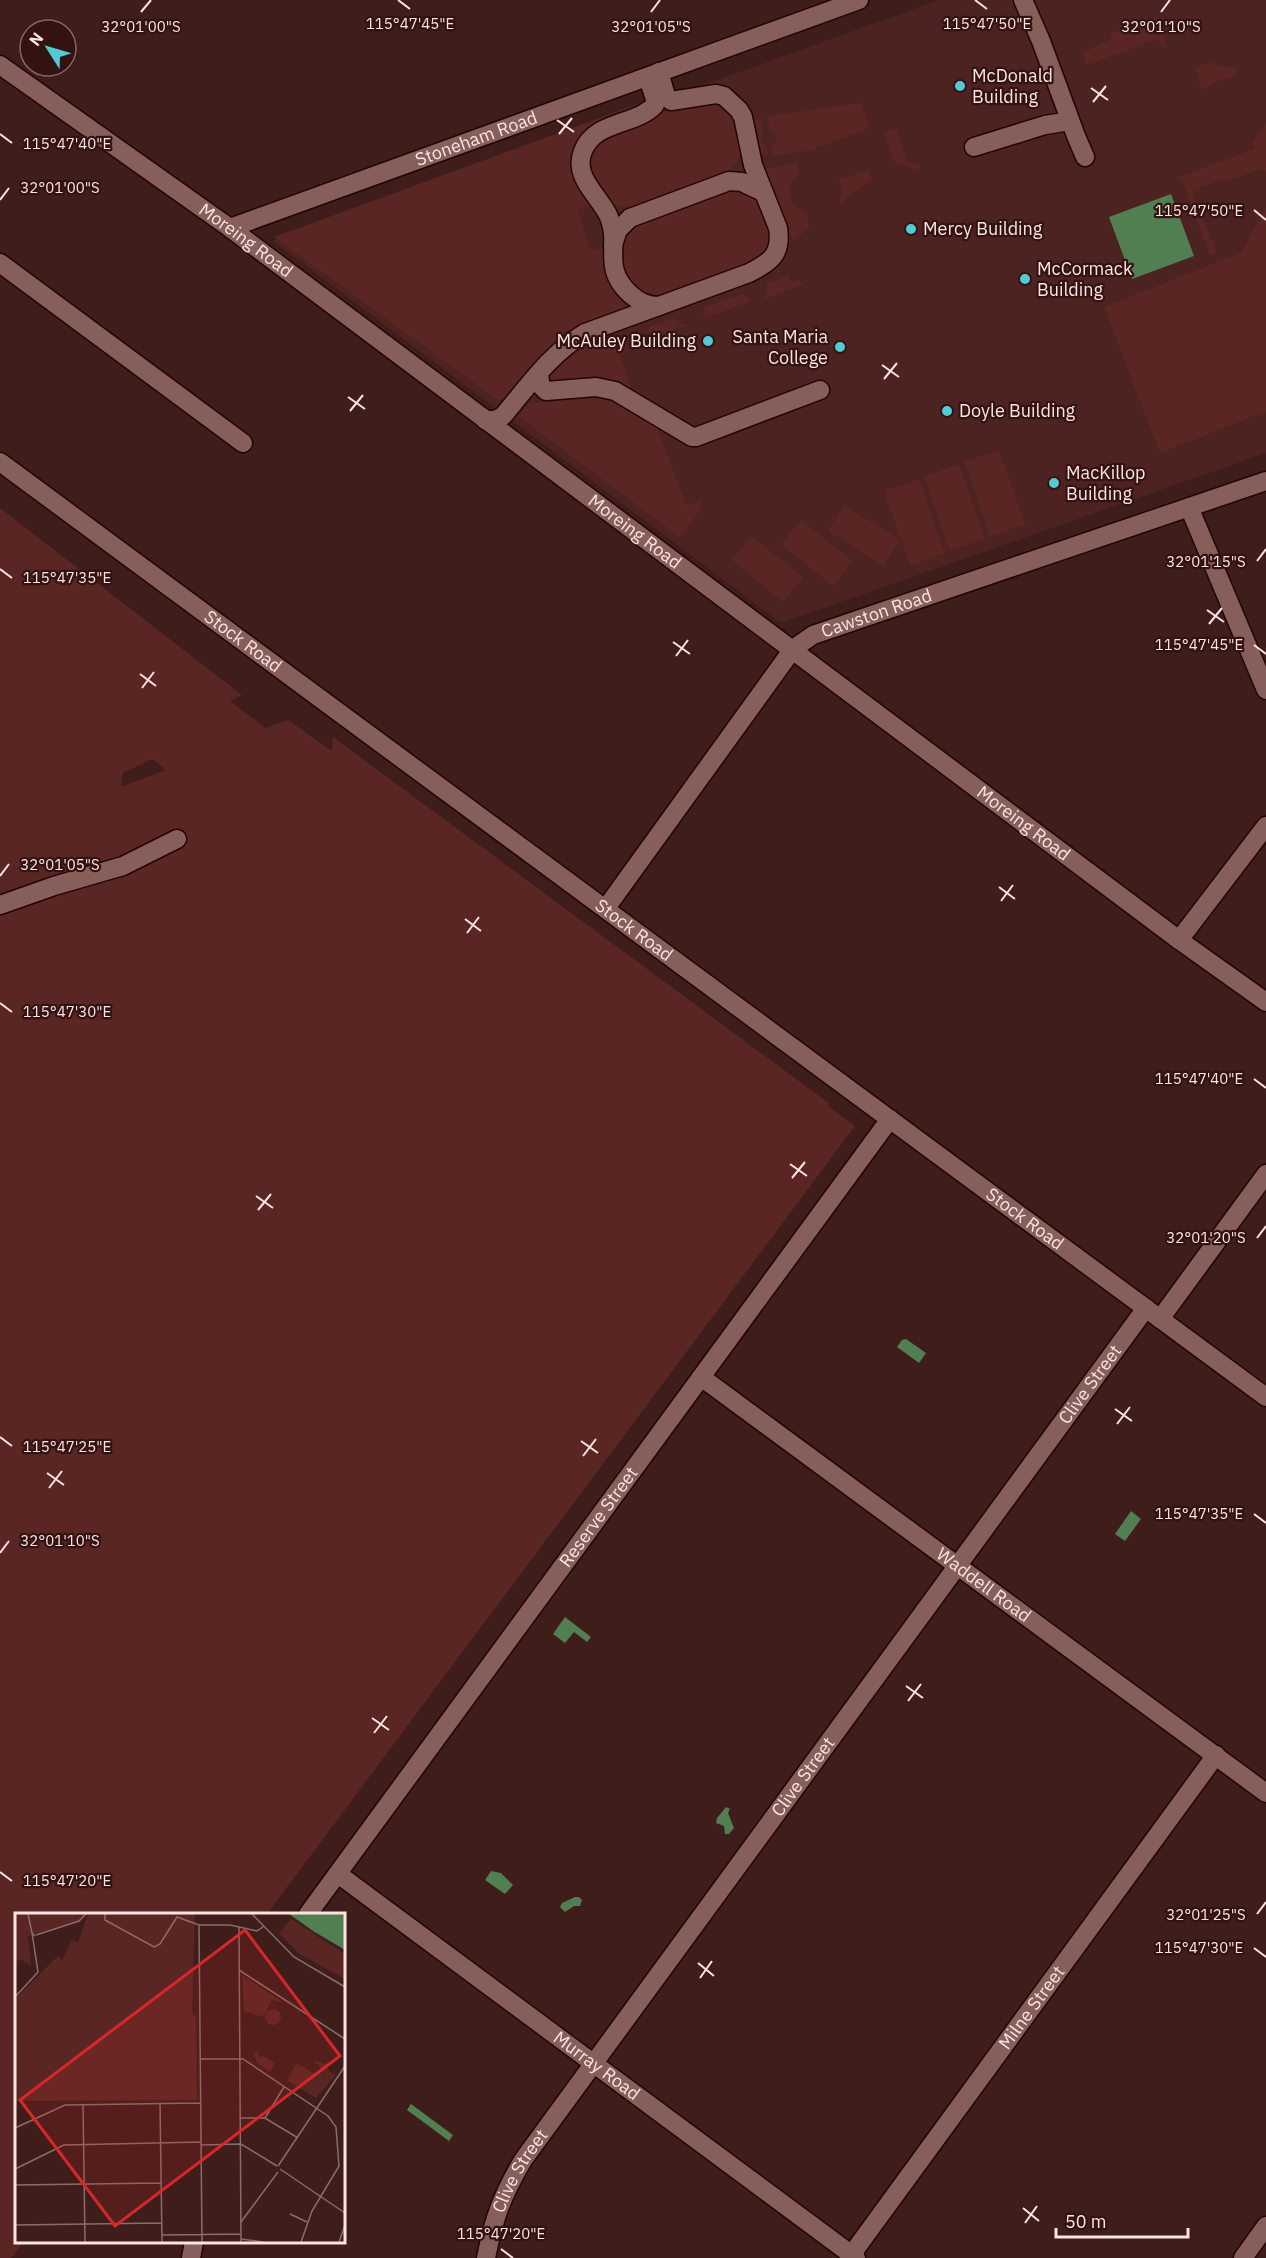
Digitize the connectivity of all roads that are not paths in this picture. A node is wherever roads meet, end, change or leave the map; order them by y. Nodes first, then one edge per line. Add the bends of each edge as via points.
1 (859, 0) edge
2 (1023, 0) edge
3 (0, 65) edge
4 (653, 74) junction
5 (1070, 121) junction
6 (974, 147) dead end
7 (750, 157) junction
8 (1085, 157) dead end
9 (763, 192) junction
10 (597, 198) junction
11 (230, 228) junction
12 (612, 247) junction
13 (0, 263) edge
14 (686, 300) junction
15 (659, 306) junction
16 (616, 322) junction
17 (541, 371) junction
18 (820, 390) dead end
19 (524, 401) junction
20 (654, 416) junction
21 (485, 420) junction
22 (512, 440) junction
23 (243, 443) dead end
24 (0, 462) edge
25 (1266, 481) edge
26 (1189, 507) junction
27 (793, 649) junction
28 (1266, 690) edge
29 (1266, 826) edge
30 (177, 839) dead end
31 (0, 905) edge
32 (606, 908) junction
33 (1179, 940) junction
34 (1266, 1002) edge
35 (890, 1119) junction
36 (1266, 1174) edge
37 (1153, 1313) junction
38 (701, 1377) junction
39 (1266, 1397) edge
40 (958, 1566) junction
41 (1216, 1755) junction
42 (1266, 1793) edge
43 (338, 1874) junction
44 (309, 1913) edge
45 (592, 2063) junction
46 (1266, 2226) edge
47 (194, 2243) edge
48 (852, 2257) edge
49 (191, 2258) edge
50 (486, 2258) edge
51 (1243, 2258) edge

1 - 4 street, Stoneham Road
2 - 5 street
3 - 11 street, Moreing Road
4 - 7 street via 671,101 716,94 733,102 743,117
4 - 10 street via 655,105 599,132 581,153 583,176
4 - 11 street, Stoneham Road
5 - 6 street
5 - 8 street
7 - 9 street
7 - 10 street via 738,172 631,212 616,211
9 - 12 street via 752,185 723,182 630,218 618,230
9 - 14 street via 778,228 777,250 766,264 729,284
10 - 12 street via 609,218
11 - 21 street, Moreing Road
12 - 15 street via 613,267 622,286 643,304
13 - 23 street
14 - 15 street
14 - 16 street via 626,326
15 - 16 street
16 - 17 street via 572,341 556,352
17 - 19 street via 534,390
17 - 20 street via 541,386 546,391 606,388
17 - 21 street via 503,416
18 - 20 street via 696,437
19 - 20 street via 594,393 609,395
19 - 22 street via 510,422
21 - 22 street, Moreing Road
22 - 27 street, Moreing Road
24 - 32 street, Stock Road
25 - 26 street, Cawston Road
26 - 27 street, Cawston Road via 813,635
26 - 28 street
27 - 32 street, Cawston Road
27 - 33 street, Moreing Road
29 - 33 street
30 - 31 street via 123,866
32 - 35 street, Stock Road
33 - 34 street, Moreing Road
35 - 37 street, Stock Road
35 - 38 street, Reserve Street
36 - 37 street, Clive Street
37 - 39 street, Stock Road
37 - 40 street, Clive Street
38 - 40 street, Waddell Road
38 - 43 street, Reserve Street
40 - 41 street, Waddell Road
40 - 45 street, Clive Street
41 - 42 street, Waddell Road
41 - 48 street, Milne Street
43 - 44 street, Reserve Street
43 - 45 street, Murray Road
45 - 48 street, Murray Road
45 - 50 street, Clive Street via 503,2195
46 - 51 street
47 - 49 street

